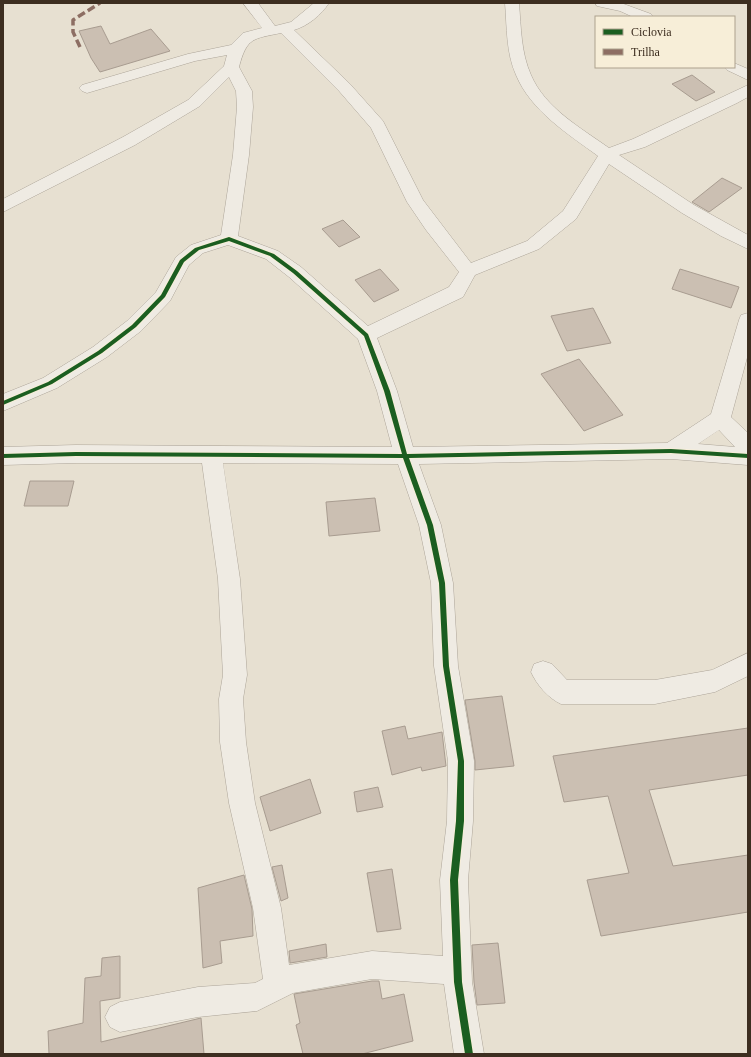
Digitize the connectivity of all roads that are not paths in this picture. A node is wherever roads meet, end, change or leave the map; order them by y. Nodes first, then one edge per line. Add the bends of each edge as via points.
1 (250, 3) edge
2 (322, 3) edge
3 (512, 3) edge
4 (602, 3) edge
5 (644, 16) edge
6 (277, 30) junction
7 (236, 50) junction
8 (231, 67) junction
9 (734, 68) edge
10 (748, 75) edge
11 (87, 88) dead end
12 (748, 90) edge
13 (607, 154) junction
14 (3, 206) edge
15 (229, 240) junction
16 (748, 243) edge
17 (468, 271) junction
18 (748, 320) edge
19 (366, 336) junction
20 (3, 403) edge
21 (720, 419) junction
22 (748, 446) edge
23 (671, 451) junction
24 (211, 455) junction
25 (3, 456) edge
26 (405, 456) junction
27 (748, 456) edge
28 (748, 664) edge
29 (543, 672) dead end
30 (457, 971) junction
31 (278, 986) junction
32 (120, 1017) dead end
33 (468, 1054) edge

1 - 6 street
2 - 6 street via 305,20
3 - 13 street via 520,64 526,82 539,101
4 - 5 street
6 - 7 street via 248,36
6 - 17 street via 327,70 377,125 416,202
7 - 8 street
7 - 11 street via 193,56
8 - 14 street via 194,103 130,142
8 - 15 street via 244,91 245,107
9 - 10 street
12 - 13 street via 639,143
13 - 16 street via 681,205
13 - 17 street via 570,215 533,244
15 - 19 street via 272,255 295,272
15 - 20 street via 197,249 182,261 159,301 134,326 100,352 50,383
17 - 19 street via 456,292
18 - 21 street
19 - 26 street via 387,391
21 - 22 street
21 - 23 street
23 - 26 street
23 - 27 street
24 - 25 street
24 - 26 street
24 - 31 street via 229,579 235,675 231,699 233,742 242,803 267,908
26 - 30 street via 430,525 442,583 446,666 461,761 460,821 454,880
28 - 29 street via 714,681 655,692 561,692
30 - 31 street via 372,965 305,976 288,980
30 - 33 street
31 - 32 street via 257,997 198,1002

